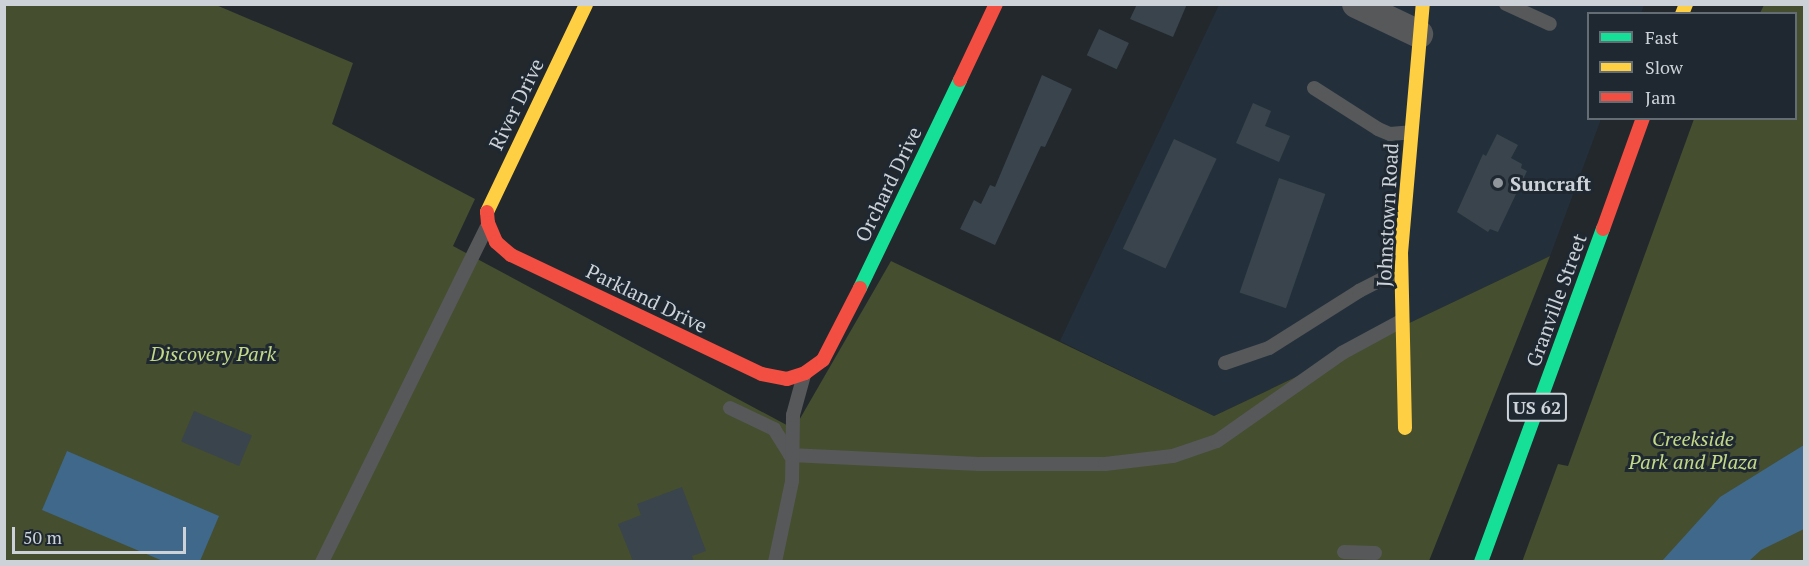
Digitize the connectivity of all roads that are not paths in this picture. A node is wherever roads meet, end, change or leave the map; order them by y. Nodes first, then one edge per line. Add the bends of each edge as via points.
1 (586, 4) edge
2 (996, 4) edge
3 (1356, 4) edge
4 (1423, 4) edge
5 (1506, 4) edge
6 (1550, 24) dead end
7 (1419, 34) junction
8 (1314, 88) dead end
9 (1642, 120) edge
10 (1411, 132) junction
11 (488, 223) junction
12 (1401, 269) junction
13 (1402, 320) junction
14 (1225, 363) dead end
15 (805, 373) junction
16 (730, 408) dead end
17 (1406, 428) dead end
18 (790, 454) junction
19 (1344, 552) dead end
20 (1375, 553) dead end
21 (322, 561) edge
22 (775, 561) edge
23 (1481, 561) edge

1 - 11 main road, River Drive via 492,197 487,209
2 - 15 main road, Orchard Drive via 843,325 823,360
3 - 7 street
4 - 7 main road, Johnstown Road
5 - 6 lane
7 - 10 main road, Johnstown Road
8 - 10 lane via 1378,129 1390,134
9 - 23 main road, Granville Street / US 62
10 - 12 main road, Johnstown Road
11 - 15 main road, Parkland Drive via 496,242 511,255 689,341 762,374 787,379
11 - 21 lane
12 - 13 main road, Johnstown Road
12 - 14 lane via 1269,348
13 - 17 main road, Johnstown Road
13 - 18 lane via 1342,353 1217,441 1173,456 1105,464 979,464
15 - 18 lane via 793,416
16 - 18 lane via 774,429
18 - 22 lane via 792,481
19 - 20 lane

